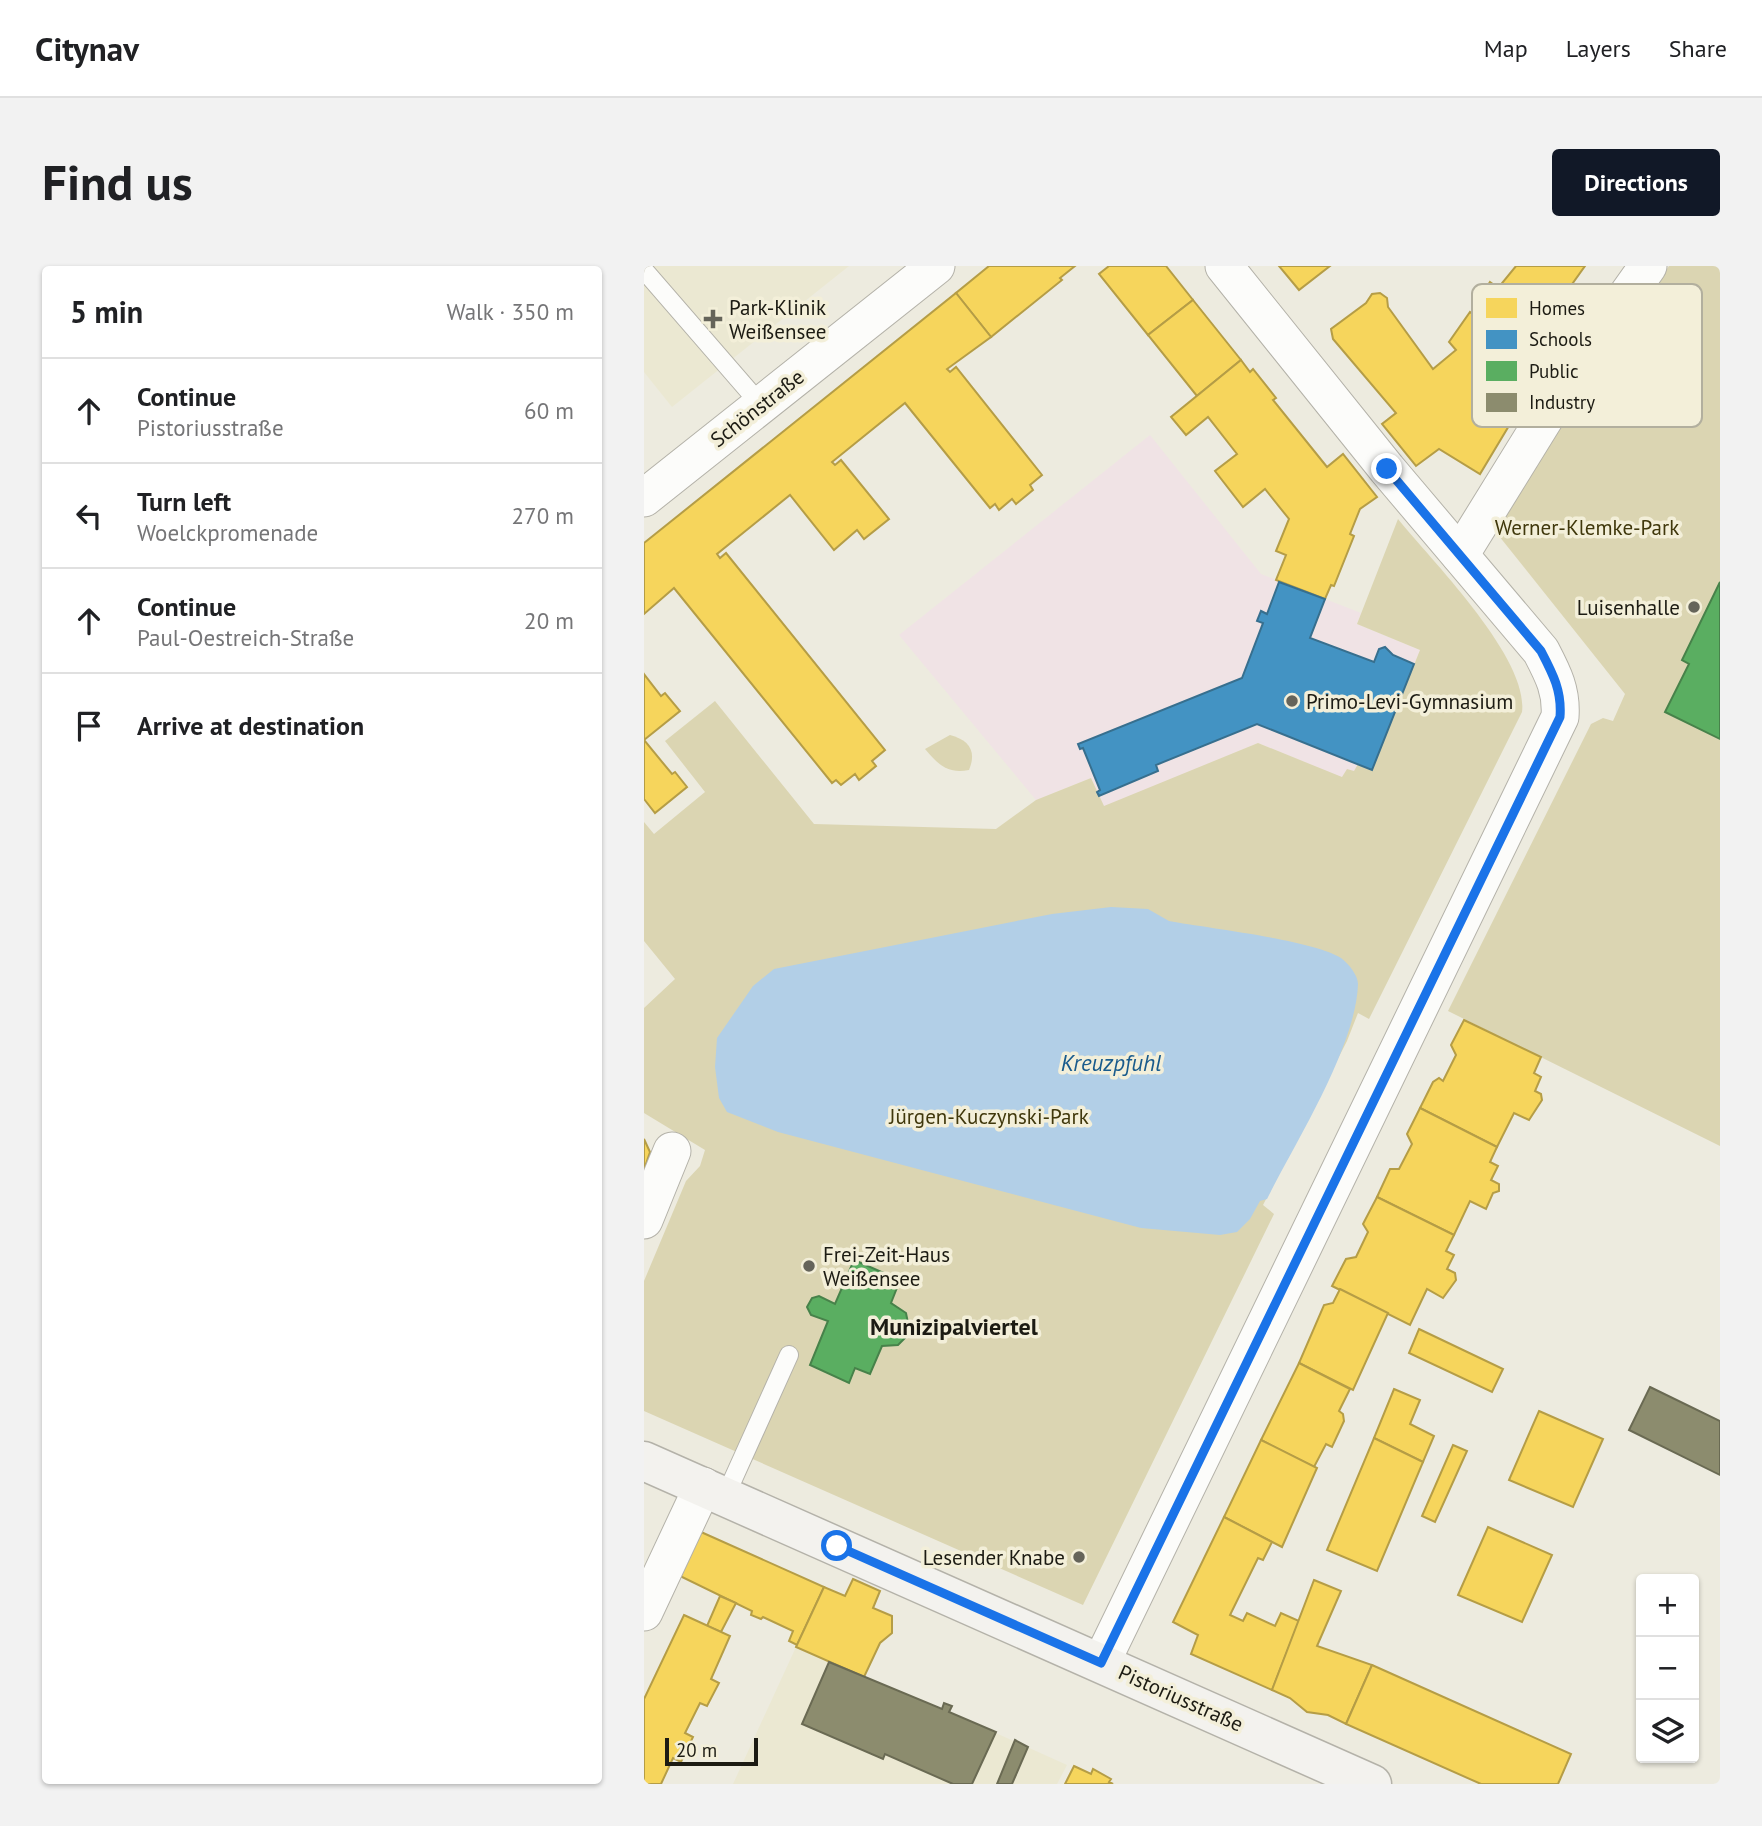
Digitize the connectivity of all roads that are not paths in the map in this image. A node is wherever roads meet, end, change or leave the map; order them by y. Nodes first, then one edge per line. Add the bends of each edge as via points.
1 (936, 266) edge
2 (1224, 266) edge
3 (1648, 266) edge
4 (644, 270) edge
5 (1635, 284) edge
6 (761, 405) junction
7 (1539, 427) edge
8 (644, 498) edge
9 (1460, 555) junction
10 (672, 1151) dead end
11 (644, 1220) edge
12 (789, 1355) dead end
13 (644, 1461) edge
14 (714, 1492) junction
15 (644, 1612) edge
16 (1101, 1663) junction
17 (1322, 1774) edge
18 (1372, 1784) edge

1 - 6 street, Schönstraße
2 - 9 street
3 - 5 street
4 - 6 lane
6 - 8 street, Schönstraße
7 - 9 street
9 - 16 street via 1541,651 1562,697 1560,717
10 - 11 street
12 - 14 lane
13 - 14 street, Pistoriusstraße
14 - 15 street
14 - 16 street, Pistoriusstraße
16 - 17 street, Pistoriusstraße
17 - 18 street, Pistoriusstraße

